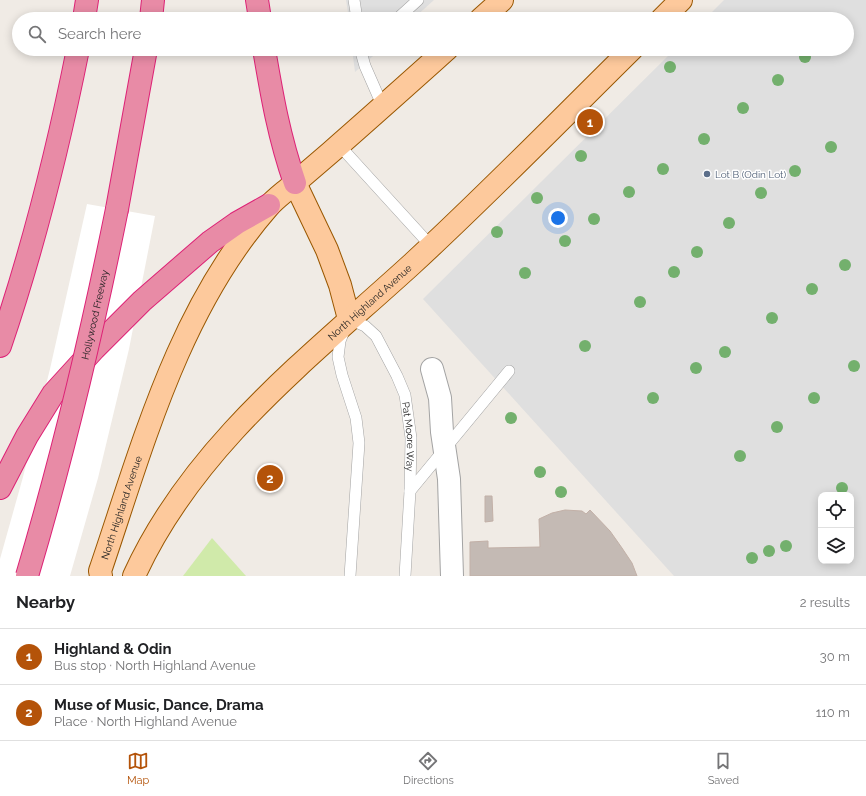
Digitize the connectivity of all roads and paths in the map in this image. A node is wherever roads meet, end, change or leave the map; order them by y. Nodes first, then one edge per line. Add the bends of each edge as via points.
1 (87, 0) edge
2 (153, 0) edge
3 (257, 0) edge
4 (354, 0) edge
5 (418, 0) edge
6 (502, 0) edge
7 (681, 0) edge
8 (85, 12) edge
9 (151, 12) edge
10 (259, 12) edge
11 (356, 12) edge
12 (405, 12) edge
13 (489, 12) edge
14 (669, 12) edge
15 (77, 56) edge
16 (145, 56) edge
17 (265, 56) edge
18 (363, 56) edge
19 (439, 56) edge
20 (625, 56) edge
21 (383, 107) junction
22 (339, 145) junction
23 (295, 183) junction
24 (269, 205) junction
25 (430, 246) junction
26 (349, 319) junction
27 (0, 346) edge
28 (432, 369) dead end
29 (509, 371) dead end
30 (445, 449) junction
31 (0, 488) edge
32 (410, 491) junction
33 (27, 576) edge
34 (101, 576) edge
35 (134, 576) edge
36 (350, 576) edge
37 (405, 576) edge
38 (452, 576) edge

1 - 8 highway
2 - 9 highway
3 - 10 highway
4 - 11 lane
5 - 12 lane
6 - 13 main road
7 - 14 main road
15 - 27 highway via 40,214
16 - 33 highway, Hollywood Freeway, bridge via 92,328 68,428
17 - 23 highway via 275,113
18 - 21 lane
19 - 21 main road, North Highland Avenue
20 - 25 main road, North Highland Avenue
21 - 22 main road, North Highland Avenue
22 - 23 main road, North Highland Avenue
22 - 25 lane
23 - 24 main road, North Highland Avenue
23 - 26 main road via 327,250
24 - 31 highway via 210,242 142,301 94,349 54,394 27,436
24 - 34 main road, North Highland Avenue via 225,262 188,332 157,405 100,571
25 - 26 main road, North Highland Avenue
26 - 32 lane, Pat Moore Way via 365,326 376,336 405,395 411,438
26 - 35 main road, North Highland Avenue via 294,368 220,445 190,481 167,516
26 - 36 lane via 340,341 338,358 356,418 359,443
28 - 30 street via 440,398
29 - 30 lane
30 - 32 lane
30 - 38 street via 449,480
32 - 37 lane, Pat Moore Way

